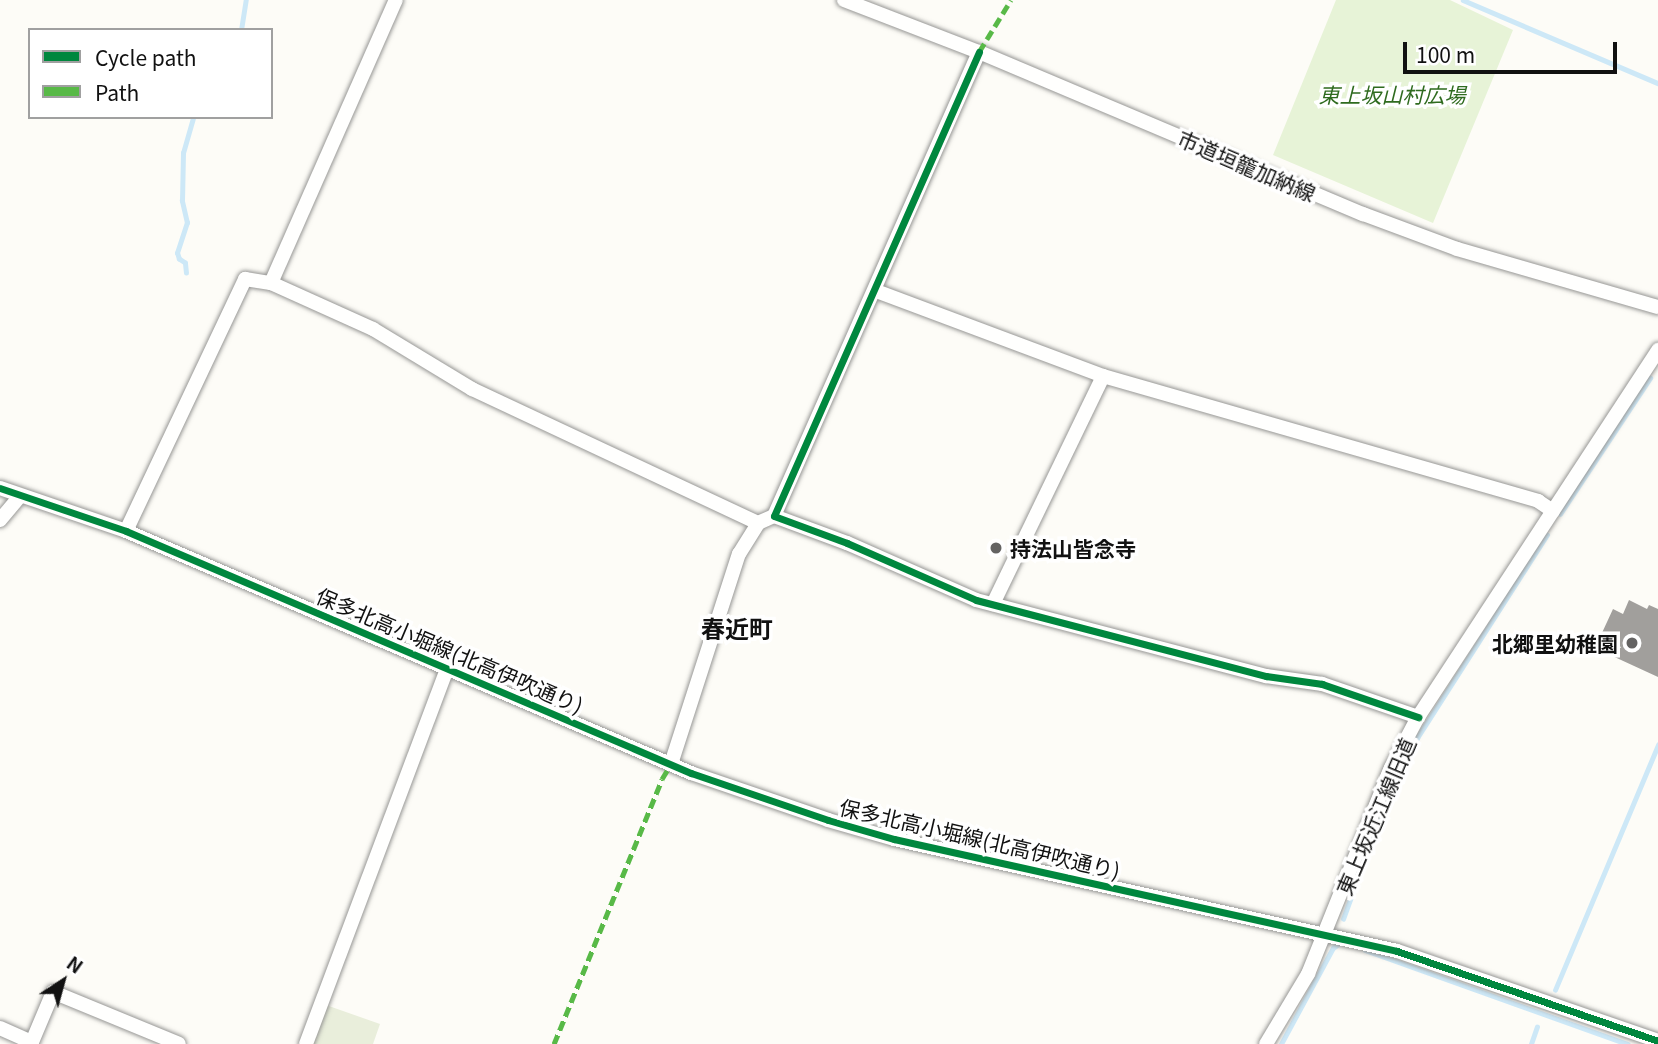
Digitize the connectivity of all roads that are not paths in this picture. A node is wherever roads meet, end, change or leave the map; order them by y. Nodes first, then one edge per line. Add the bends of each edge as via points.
1 (396, 0) edge
2 (844, 0) edge
3 (979, 52) junction
4 (271, 283) junction
5 (876, 291) junction
6 (1658, 307) edge
7 (1658, 350) edge
8 (1103, 376) junction
9 (0, 488) edge
10 (20, 496) junction
11 (1553, 511) junction
12 (774, 516) junction
13 (0, 520) edge
14 (758, 523) junction
15 (126, 531) junction
16 (993, 604) junction
17 (447, 668) junction
18 (1418, 717) junction
19 (671, 764) junction
20 (1326, 932) junction
21 (0, 1028) edge
22 (1658, 1041) edge
23 (180, 1044) edge
24 (306, 1044) edge
25 (1266, 1044) edge

1 - 4 street
2 - 3 street, 市道垣籠加納線
3 - 5 street
3 - 6 street, 市道垣籠加納線 via 1410,232
4 - 14 street via 373,329 484,395
4 - 15 street via 245,279
5 - 8 street
5 - 12 street
7 - 11 street, 東上坂近江線旧道
8 - 11 street via 1538,501
8 - 16 street
9 - 10 street, 保多北高小堀線(北高伊吹通り)
10 - 13 street
10 - 15 street, 保多北高小堀線(北高伊吹通り)
11 - 18 street, 東上坂近江線旧道
12 - 14 street
12 - 16 street
14 - 19 street via 739,554
15 - 17 street, 保多北高小堀線(北高伊吹通り)
16 - 18 street via 1266,676 1322,684
17 - 19 street, 保多北高小堀線(北高伊吹通り)
17 - 24 street
18 - 20 street, 東上坂近江線旧道 via 1391,768
19 - 20 street, 保多北高小堀線(北高伊吹通り) via 894,839
20 - 22 street, 保多北高小堀線(北高伊吹通り) via 1397,951
20 - 25 street, 東上坂近江線旧道 via 1308,974
21 - 23 street via 32,1042 53,992

